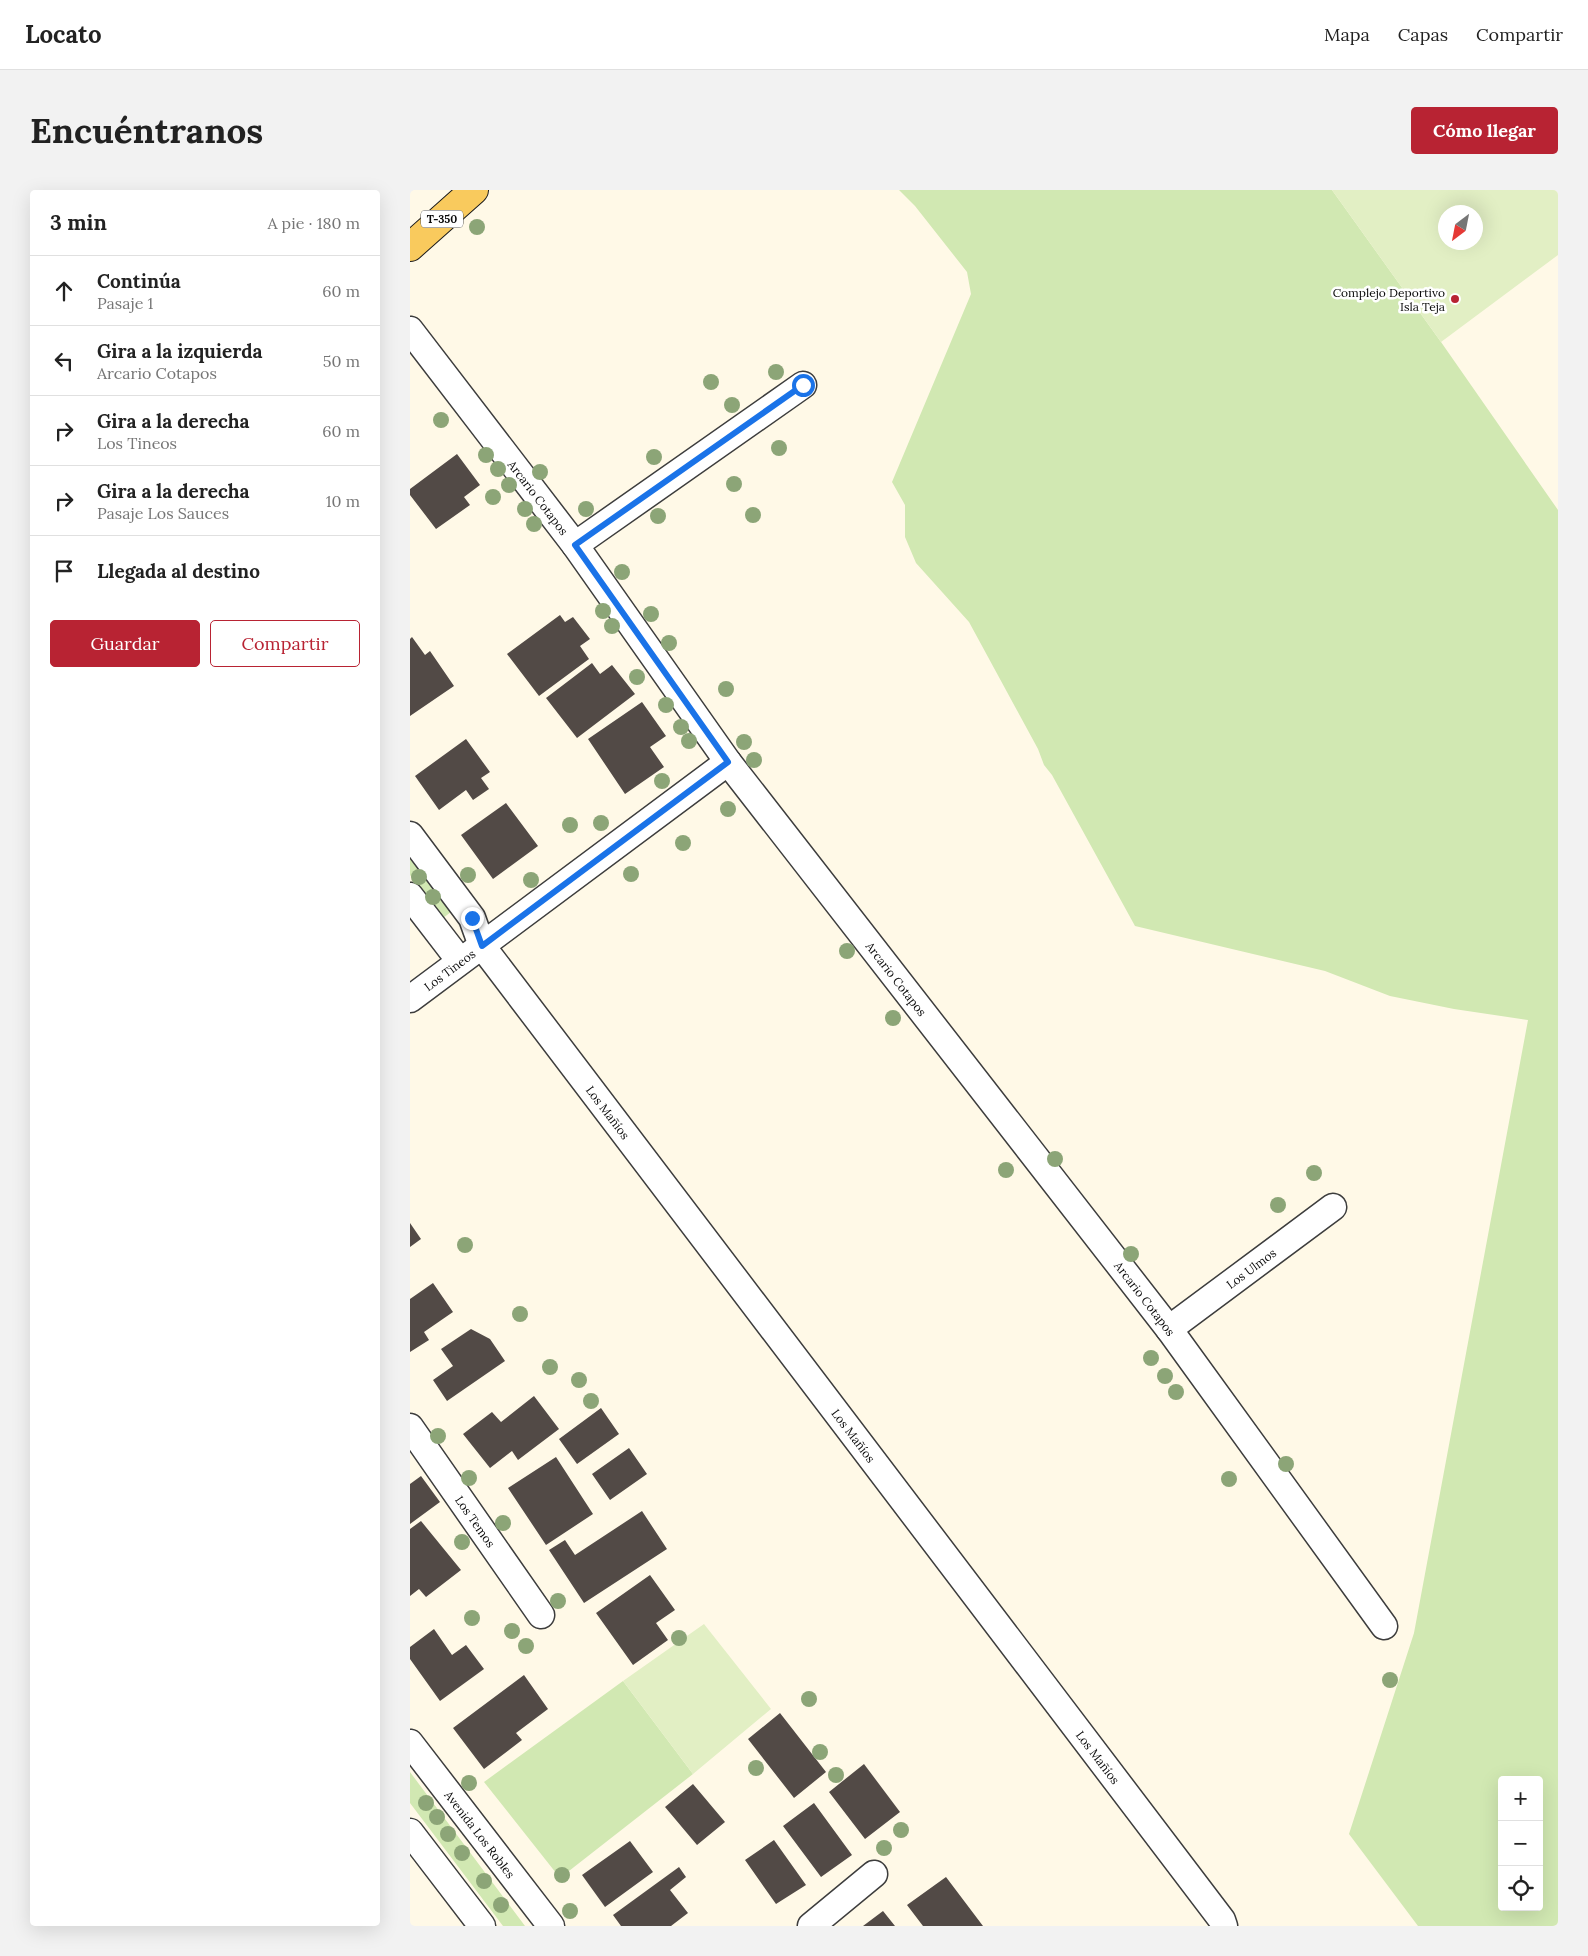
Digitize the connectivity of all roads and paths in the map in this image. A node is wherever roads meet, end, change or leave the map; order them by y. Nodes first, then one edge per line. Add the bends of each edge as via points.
1 (474, 190) edge
2 (410, 247) edge
3 (410, 330) edge
4 (803, 385) dead end
5 (575, 545) junction
6 (728, 762) junction
7 (410, 835) edge
8 (410, 896) edge
9 (482, 946) junction
10 (460, 961) junction
11 (410, 999) edge
12 (1333, 1207) dead end
13 (1169, 1329) junction
14 (410, 1427) edge
15 (541, 1615) dead end
16 (1384, 1626) dead end
17 (410, 1743) edge
18 (410, 1832) edge
19 (874, 1874) dead end
20 (482, 1926) edge
21 (550, 1926) edge
22 (811, 1926) edge
23 (1224, 1926) edge

1 - 2 main road, T-350
3 - 5 street, Arcario Cotapos
4 - 5 street
5 - 6 street, Arcario Cotapos
6 - 9 street, Los Tineos
6 - 13 street, Arcario Cotapos
7 - 9 street, Los Mañíos via 472,918
8 - 10 street
9 - 10 street, Los Tineos
9 - 23 street, Los Mañíos
10 - 11 street, Los Tineos
12 - 13 street, Los Ulmos
13 - 16 street, Arcario Cotapos
14 - 15 street, Los Temos
17 - 21 street, Avenida Los Robles
18 - 20 street
19 - 22 street

